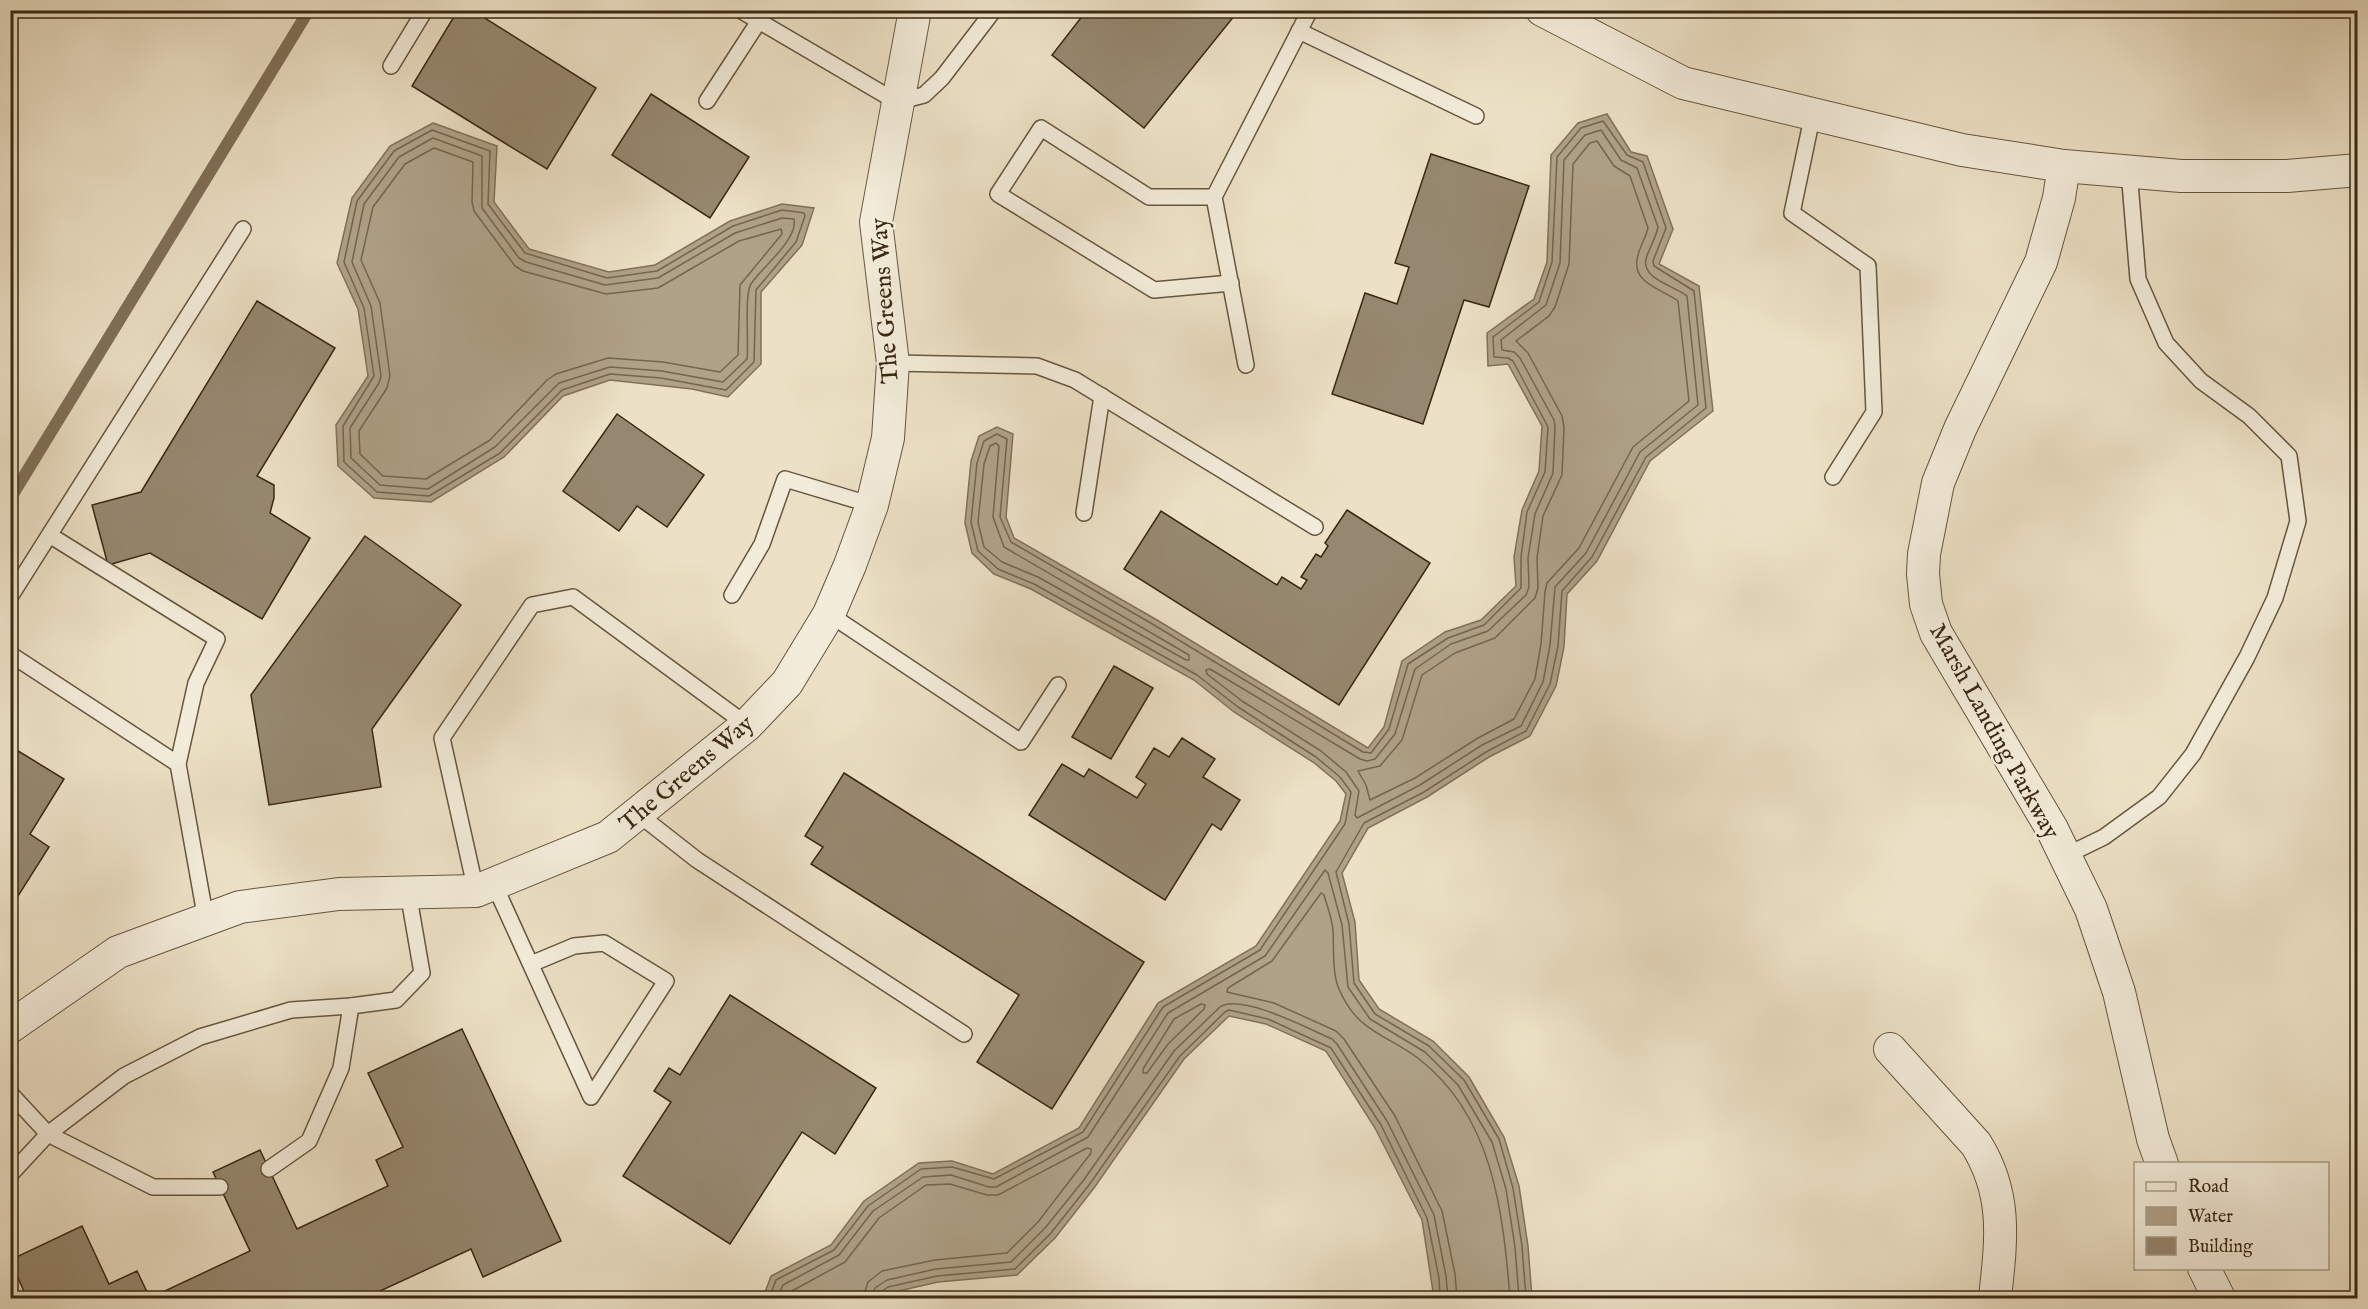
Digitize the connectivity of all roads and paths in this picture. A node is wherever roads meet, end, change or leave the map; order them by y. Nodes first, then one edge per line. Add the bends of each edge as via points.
1 (425, 10) edge
2 (740, 10) edge
3 (915, 10) edge
4 (994, 10) edge
5 (1310, 10) edge
6 (1542, 10) edge
7 (759, 21) junction
8 (1299, 31) junction
9 (391, 66) dead end
10 (707, 101) dead end
11 (897, 102) junction
12 (1813, 113) junction
13 (1476, 116) dead end
14 (2064, 166) junction
15 (2358, 170) edge
16 (2129, 171) junction
17 (1214, 197) junction
18 (243, 229) dead end
19 (1230, 283) junction
20 (893, 363) junction
21 (1246, 365) dead end
22 (1102, 396) junction
23 (1833, 477) dead end
24 (872, 505) junction
25 (1084, 513) dead end
26 (1315, 527) dead end
27 (51, 536) junction
28 (732, 594) dead end
29 (10, 597) edge
30 (829, 614) junction
31 (10, 654) edge
32 (1058, 686) dead end
33 (747, 725) junction
34 (178, 764) junction
35 (638, 813) junction
36 (2065, 856) junction
37 (485, 887) junction
38 (408, 892) junction
39 (206, 920) junction
40 (531, 964) junction
41 (351, 1006) junction
42 (10, 1027) edge
43 (964, 1034) dead end
44 (1890, 1048) dead end
45 (10, 1093) edge
46 (48, 1134) junction
47 (2161, 1162) edge
48 (269, 1169) dead end
49 (10, 1175) edge
50 (220, 1187) dead end
51 (2204, 1270) edge
52 (1995, 1299) edge
53 (2218, 1299) edge

1 - 9 lane
2 - 7 lane
3 - 11 street, The Greens Way
4 - 11 lane via 930,90
5 - 8 lane
6 - 12 street via 1683,83
7 - 10 lane
7 - 11 lane
8 - 13 lane
8 - 17 lane
11 - 20 street, The Greens Way via 876,222
12 - 14 street via 1962,150
12 - 23 lane via 1792,213 1868,266 1874,412
14 - 16 street
14 - 36 street, Marsh Landing Parkway via 2041,262 1938,483 1923,574 1926,604 1936,633
15 - 16 street via 2287,177 2181,176
16 - 36 lane via 2138,279 2166,343 2201,381 2249,416 2289,456 2298,521 2275,598 2193,754 2159,797 2104,837
17 - 19 lane
17 - 19 lane via 1149,197 1041,128 998,194 1154,290
18 - 27 lane
19 - 21 lane
20 - 22 lane via 1037,366 1076,380
20 - 24 street, The Greens Way via 888,438
22 - 25 lane
22 - 26 lane
24 - 28 lane via 785,479 762,544
24 - 30 street, The Greens Way
27 - 29 lane
27 - 34 lane via 217,639 196,683
30 - 32 lane via 1021,742
30 - 33 street, The Greens Way via 787,683
31 - 34 lane
33 - 35 street, The Greens Way
33 - 37 lane via 573,597 531,605 442,738
34 - 39 lane
35 - 37 street, The Greens Way via 608,837
35 - 43 lane via 698,860
36 - 47 street, Marsh Landing Parkway via 2091,909 2119,992
37 - 38 street, The Greens Way
37 - 40 lane
38 - 39 street, The Greens Way via 339,894 240,908
38 - 41 lane via 422,973 396,1000
39 - 42 street, The Greens Way via 118,952
40 - 40 lane via 586,1086 591,1097 666,981 604,943 574,946
41 - 46 lane via 291,1010 200,1036 124,1076
41 - 48 lane via 342,1068 309,1141
44 - 52 street via 1983,1154 1997,1191 2002,1230
45 - 46 lane
46 - 49 lane
46 - 50 lane via 153,1187
51 - 53 street

